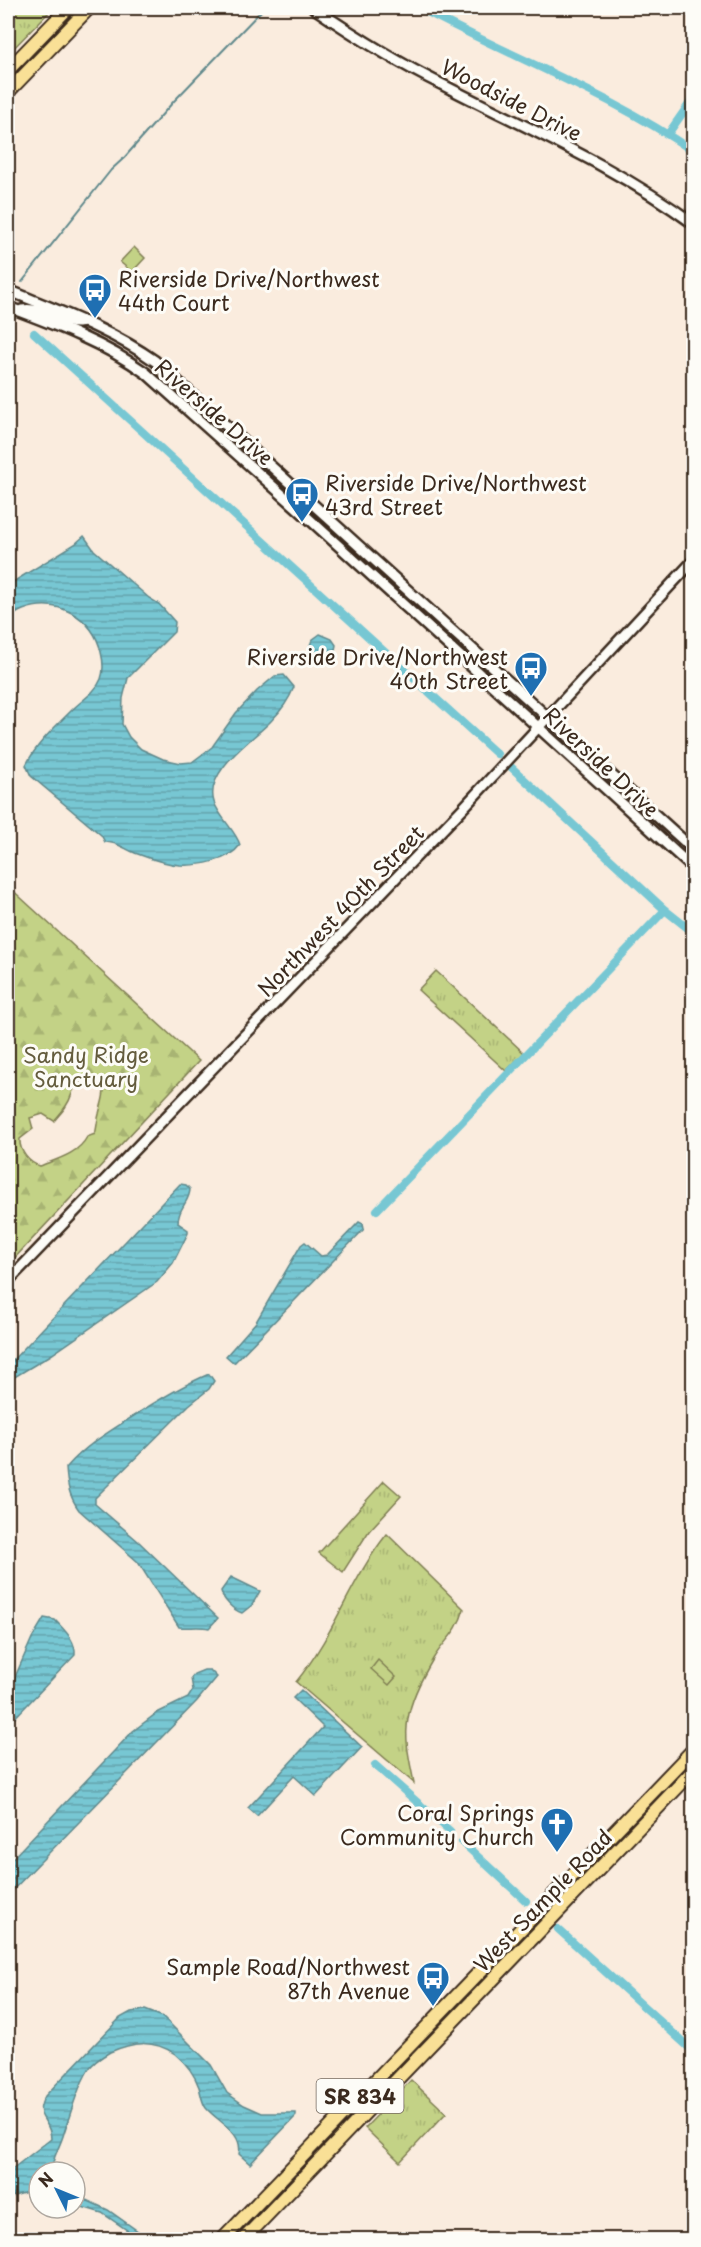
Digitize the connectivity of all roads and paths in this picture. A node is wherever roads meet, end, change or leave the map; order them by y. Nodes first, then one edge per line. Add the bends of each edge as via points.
1 (68, 8) edge
2 (89, 8) edge
3 (314, 8) edge
4 (8, 70) edge
5 (8, 92) edge
6 (693, 224) edge
7 (8, 290) edge
8 (8, 306) edge
9 (18, 311) junction
10 (86, 322) junction
11 (693, 560) edge
12 (547, 718) junction
13 (539, 726) junction
14 (693, 850) edge
15 (693, 869) edge
16 (8, 1281) edge
17 (693, 1749) edge
18 (693, 1770) edge
19 (260, 2200) junction
20 (222, 2240) edge
21 (231, 2240) edge
22 (243, 2240) edge

1 - 4 main road
2 - 5 main road
3 - 6 street, Woodside Drive via 390,57 603,166
7 - 10 street, Riverside Drive
8 - 9 street, Riverside Drive
9 - 10 street via 30,309 75,325
9 - 13 street, Riverside Drive via 95,342 146,373
10 - 12 street, Riverside Drive via 126,341 155,361
11 - 12 street, Northwest 40th Street
12 - 13 street, Northwest 40th Street
12 - 14 street, Riverside Drive
13 - 15 street, Riverside Drive
13 - 16 street, Northwest 40th Street
17 - 19 main road, West Sample Road / SR 834
18 - 22 main road, West Sample Road / SR 834
19 - 20 main road, West Sample Road / SR 834
19 - 21 main road via 251,2219

